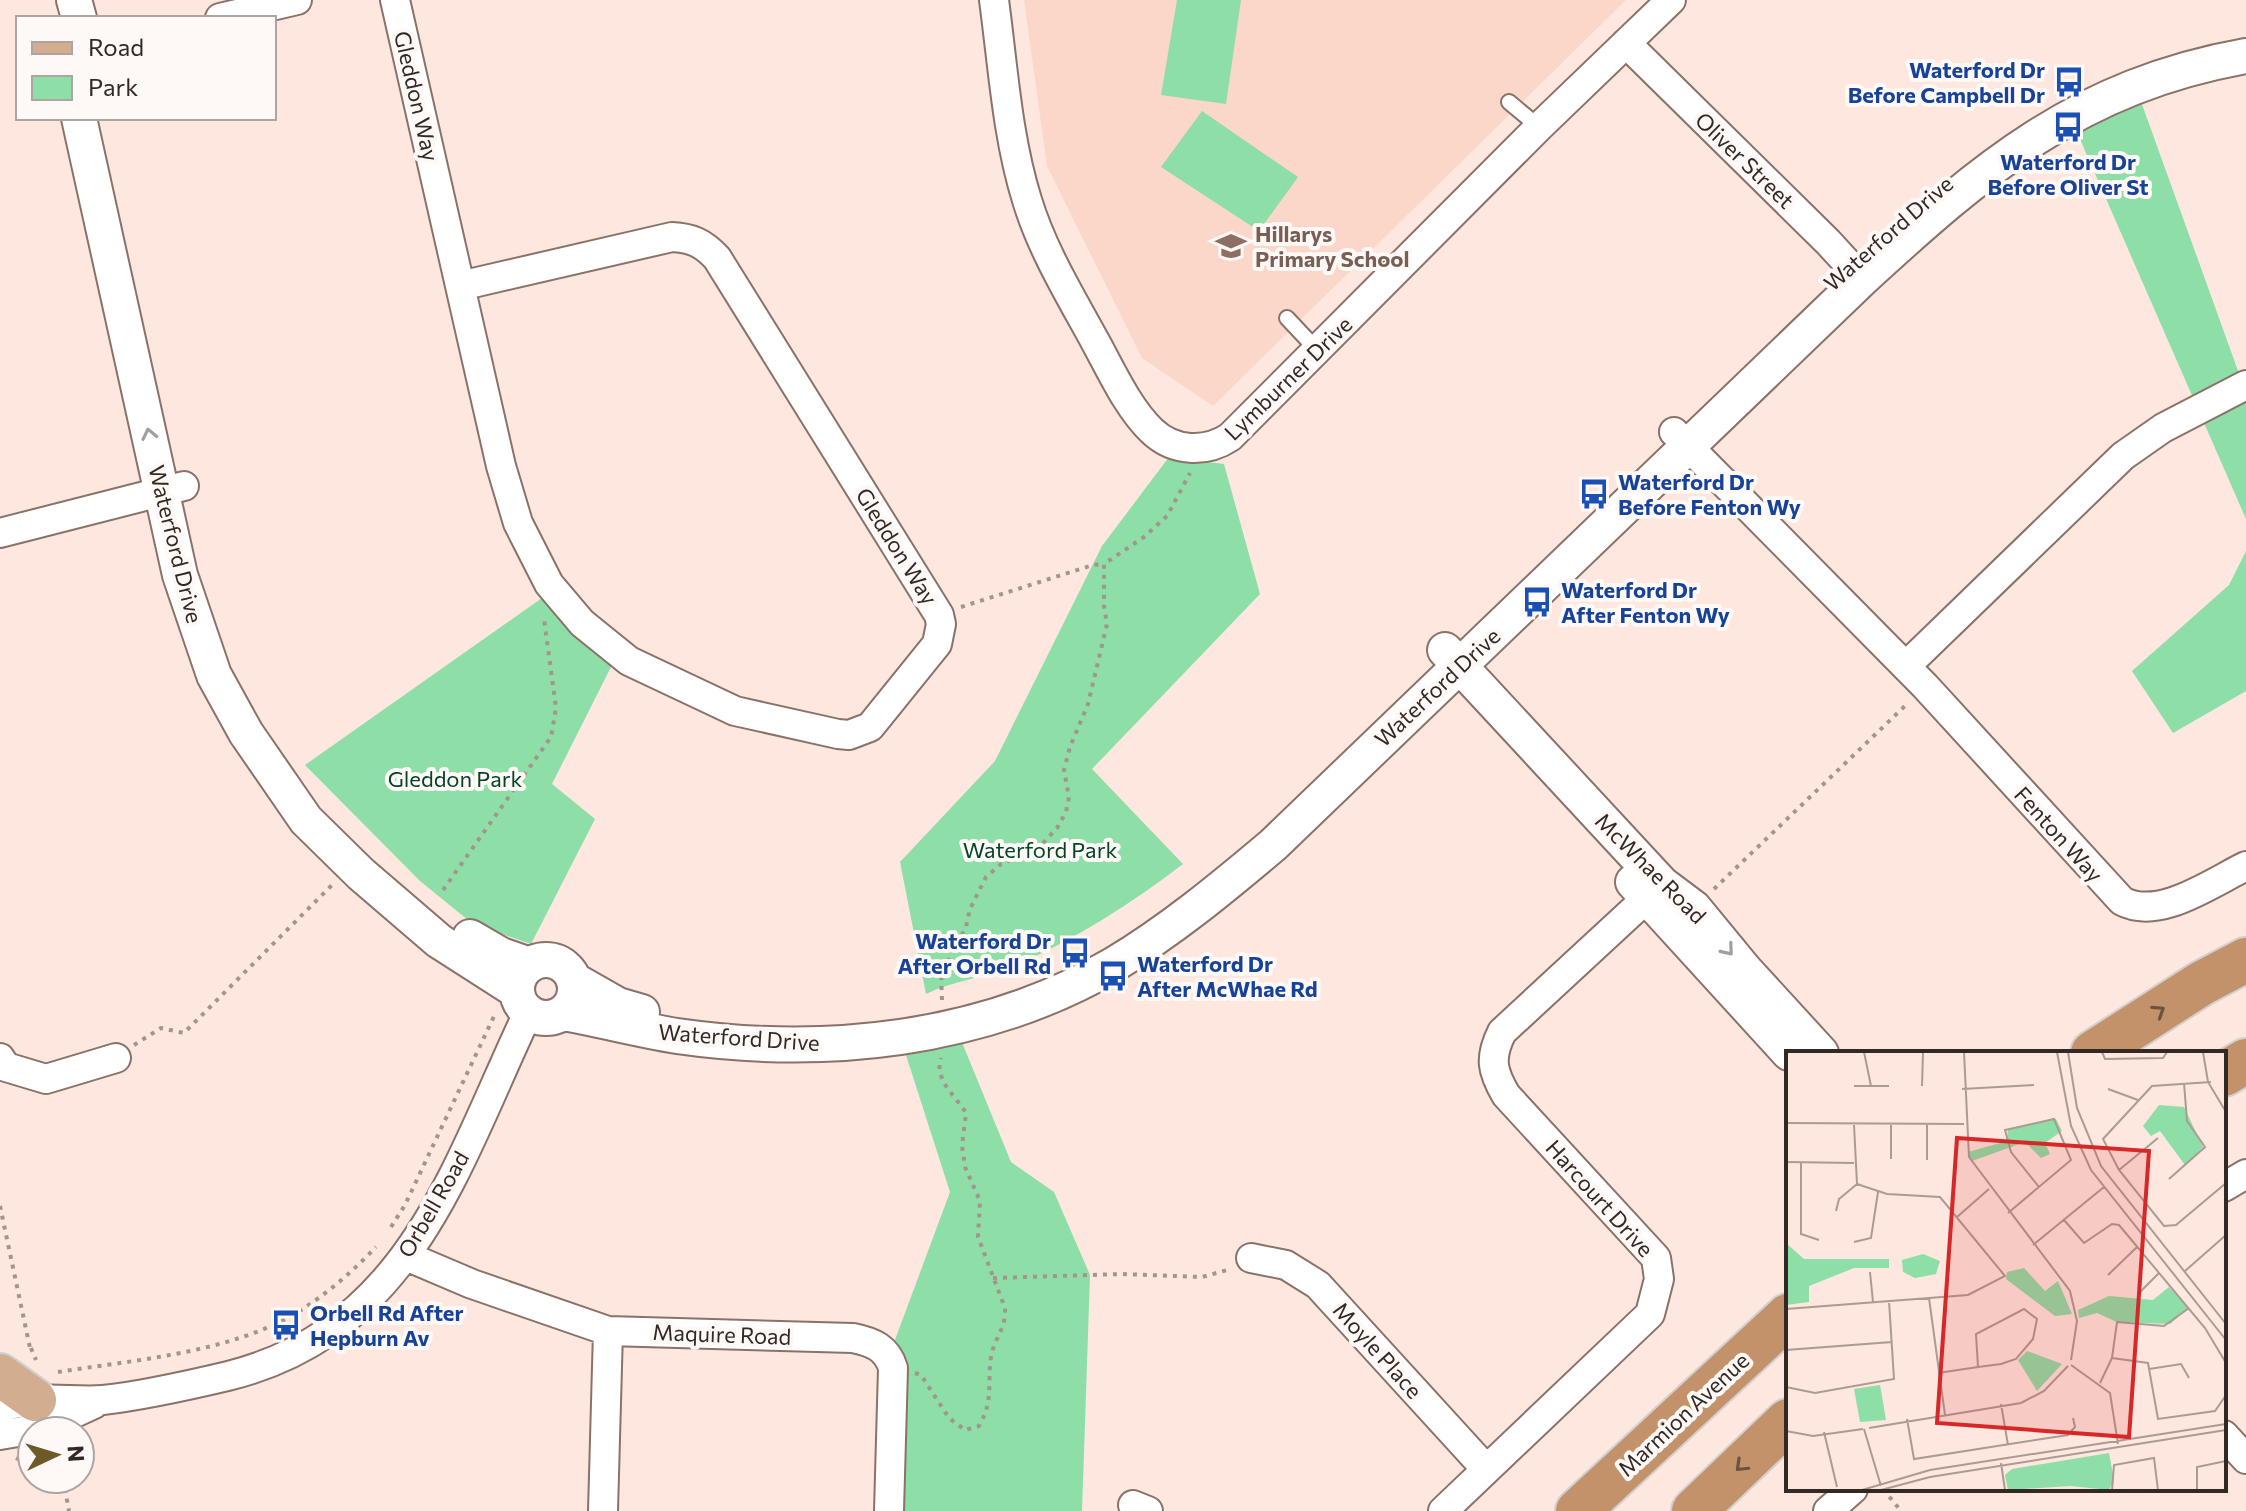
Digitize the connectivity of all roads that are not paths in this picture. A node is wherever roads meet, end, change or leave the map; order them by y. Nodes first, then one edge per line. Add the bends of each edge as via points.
1 (297, 0) edge
2 (395, 0) edge
3 (994, 0) edge
4 (1671, 0) edge
5 (229, 16) edge
6 (2246, 38) edge
7 (1626, 43) junction
8 (2246, 56) edge
9 (1509, 102) dead end
10 (80, 120) edge
11 (101, 120) edge
12 (1539, 127) junction
13 (1855, 271) junction
14 (460, 286) junction
15 (1287, 318) dead end
16 (1318, 351) junction
17 (2246, 385) edge
18 (1681, 439) junction
19 (173, 489) junction
20 (0, 533) edge
21 (1445, 666) junction
22 (1916, 676) junction
23 (2246, 866) edge
24 (1655, 891) junction
25 (2246, 960) edge
26 (574, 980) junction
27 (518, 993) junction
28 (564, 1013) junction
29 (948, 1019) junction
30 (1787, 1051) edge
31 (1819, 1051) edge
32 (2096, 1051) edge
33 (0, 1058) edge
34 (116, 1058) road end
35 (2246, 1061) edge
36 (2226, 1073) edge
37 (2246, 1174) edge
38 (2226, 1186) edge
39 (406, 1256) junction
40 (1251, 1258) road end
41 (1786, 1318) edge
42 (608, 1331) junction
43 (23, 1379) edge
44 (102, 1400) junction
45 (1786, 1423) edge
46 (0, 1435) edge
47 (2226, 1437) edge
48 (2246, 1459) edge
49 (1486, 1469) junction
50 (1851, 1491) edge
51 (603, 1511) edge
52 (889, 1511) edge
53 (1443, 1511) edge
54 (1578, 1511) edge
55 (1694, 1511) edge
56 (1828, 1511) edge

1 - 5 street
2 - 14 street, Gleddon Way
3 - 16 street, Lymburner Drive via 1019,171 1037,228 1112,372 1152,431 1187,447 1216,446
4 - 7 street, Lymburner Drive
6 - 13 street, Waterford Drive via 2129,68 2057,104 1981,153
7 - 12 street, Lymburner Drive
7 - 13 street, Oliver Street
8 - 13 street, Waterford Drive via 2147,81 2052,125
9 - 12 lane
19 -> 10 street, Waterford Drive
11 - 19 street, Waterford Drive
12 - 16 street, Lymburner Drive
13 - 18 street, Waterford Drive
14 - 14 street, Gleddon Way via 672,237 705,245 939,615 937,644 870,727 849,735 715,704 621,656 582,623 560,599 518,523
15 - 16 lane
17 - 22 street via 2163,428 2123,456
18 - 21 street, Waterford Drive
18 - 22 street, Fenton Way
19 - 20 street
19 - 27 street, Waterford Drive via 230,660 288,760 341,826 441,917 489,949
19 - 27 street, Waterford Drive via 180,575 214,675 290,800 351,866 439,941
21 - 24 street, McWhae Road via 1555,795
21 - 29 street, Waterford Drive via 1368,752 1273,845 1146,944 1070,987 996,1015
22 - 23 street, Fenton Way via 2122,901 2143,908 2166,906
24 - 30 street, McWhae Road
24 -> 31 street, McWhae Road via 1694,908
24 - 49 street, Harcourt Drive via 1502,1032 1494,1049 1494,1068 1506,1095 1656,1258 1656,1296 1650,1314
32 -> 25 highway
26 - 27 street via 556,961 538,961
26 - 28 street via 574,998
26 - 29 street, Waterford Drive via 618,1005 697,1020 829,1025
27 - 28 street via 546,1019
27 - 39 street, Orbell Road via 446,1190
28 - 29 street, Waterford Drive via 677,1036 773,1044 877,1041
33 - 34 street via 6,1067 46,1079
35 - 36 highway
37 - 38 street
39 - 42 street, Maquire Road
39 - 44 street, Orbell Road via 354,1313 297,1351 227,1376
40 - 49 street, Moyle Place via 1286,1265 1318,1285
41 - 54 highway, Marmion Avenue
42 - 51 street
42 - 52 street, Maquire Road via 853,1338 881,1348 893,1368
43 - 44 street, Orbell Road
44 - 46 street, Orbell Road via 42,1428
45 -> 55 highway
47 - 48 street
49 - 53 street, Harcourt Drive
50 - 56 street

